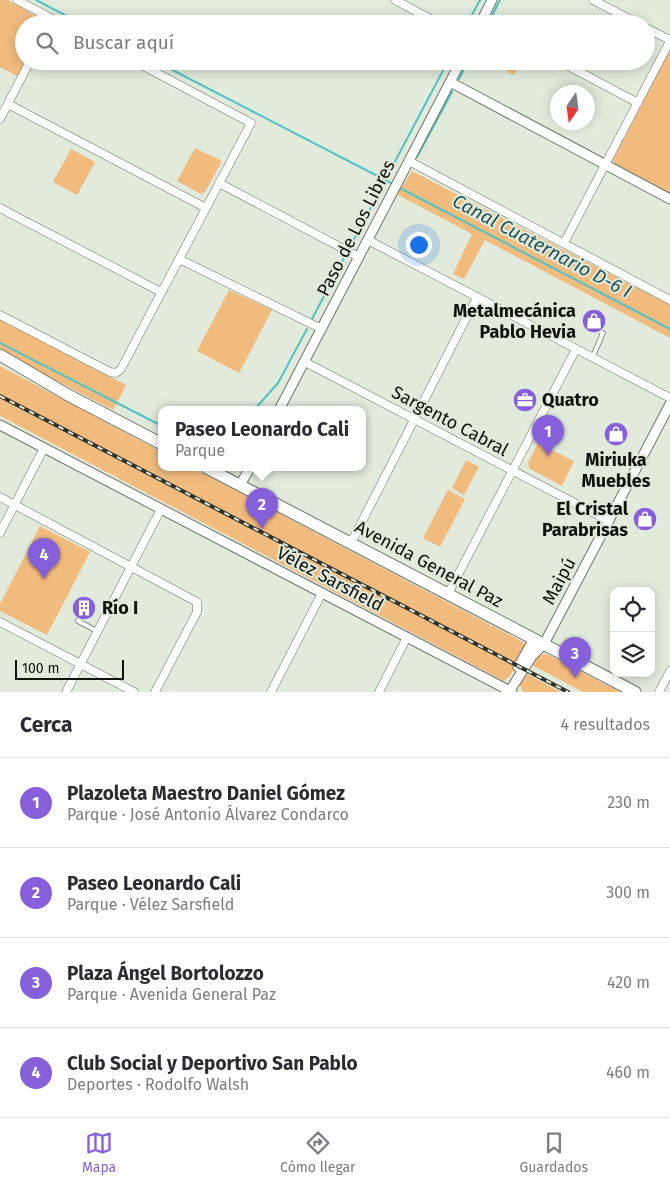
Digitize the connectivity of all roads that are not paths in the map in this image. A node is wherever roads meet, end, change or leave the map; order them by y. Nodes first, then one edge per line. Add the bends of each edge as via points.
1 (17, 0) edge
2 (395, 0) edge
3 (492, 0) edge
4 (593, 0) edge
5 (42, 15) edge
6 (423, 15) edge
7 (484, 15) edge
8 (622, 15) edge
9 (655, 32) edge
10 (670, 40) edge
11 (25, 70) edge
12 (151, 70) edge
13 (456, 70) edge
14 (576, 70) edge
15 (655, 70) edge
16 (655, 70) edge
17 (450, 82) junction
18 (638, 103) junction
19 (8, 104) junction
20 (1, 115) edge
21 (409, 161) junction
22 (605, 164) junction
23 (219, 183) junction
24 (670, 199) edge
25 (0, 208) edge
26 (206, 208) junction
27 (368, 240) junction
28 (564, 243) junction
29 (359, 257) junction
30 (179, 258) junction
31 (161, 292) junction
32 (477, 297) junction
33 (670, 300) edge
34 (0, 315) edge
35 (585, 321) dead end
36 (322, 329) junction
37 (576, 349) junction
38 (0, 355) edge
39 (592, 357) junction
40 (305, 362) junction
41 (0, 363) edge
42 (68, 395) junction
43 (670, 398) edge
44 (670, 404) edge
45 (282, 406) edge
46 (414, 419) junction
47 (0, 424) edge
48 (158, 442) edge
49 (44, 448) junction
50 (513, 470) junction
51 (213, 471) edge
52 (248, 471) edge
53 (240, 485) junction
54 (0, 497) edge
55 (15, 505) junction
56 (161, 509) junction
57 (609, 521) junction
58 (0, 533) edge
59 (351, 543) junction
60 (132, 566) junction
61 (322, 593) junction
62 (448, 594) junction
63 (81, 614) dead end
64 (0, 622) edge
65 (97, 632) junction
66 (407, 637) junction
67 (539, 642) junction
68 (81, 664) junction
69 (670, 671) edge
70 (510, 691) edge
71 (66, 692) edge
72 (134, 692) edge
73 (155, 692) edge
74 (271, 692) edge
75 (378, 692) edge
76 (635, 692) edge
77 (659, 692) edge

1 - 5 street
2 - 6 street
3 - 7 street
4 - 8 street
9 - 10 street
10 - 16 street
11 - 19 street
12 - 23 street via 250,123
13 - 17 street, Paso de Los Libres
14 - 18 street
15 - 18 street
17 - 21 street, Paso de Los Libres
17 - 22 street
18 - 22 street
19 - 20 street
19 - 26 street
21 - 27 street, Paso de Los Libres
21 - 28 street
22 - 24 street
22 - 28 street
23 - 26 street
23 - 29 street
25 - 31 street
26 - 30 street
27 - 29 street, Paso de Los Libres
27 - 32 street
28 - 33 street
29 - 36 street, Paso de Los Libres
30 - 31 street
30 - 36 street
31 - 34 street via 116,373
32 - 37 street
32 - 46 street
35 - 39 lane via 603,333
36 - 40 street, Paso de Los Libres
37 - 39 street
37 - 50 street
38 - 42 main road
39 - 43 street
40 - 45 street, Paso de Los Libres
40 - 46 street, Sargento Cabral
41 - 42 main road
42 - 48 main road
44 - 57 street, Maipú
46 - 50 street, Sargento Cabral
46 - 59 street
47 - 49 street, Vélez Sarsfield
49 - 55 street
49 - 56 street, Vélez Sarsfield
50 - 57 street, Sargento Cabral
50 - 62 street
51 - 53 main road, Avenida General Paz
52 - 53 street
53 - 59 main road, Avenida General Paz
54 - 55 street
55 - 58 street
55 - 60 street
56 - 60 street
56 - 61 street, Vélez Sarsfield
57 - 67 street, Maipú
59 - 62 main road, Avenida General Paz
60 - 65 street
60 - 73 street via 193,598 198,604 197,612
61 - 66 street, Vélez Sarsfield
61 - 74 street
62 - 67 main road, Avenida General Paz
63 - 65 lane via 78,621
64 - 68 street
65 - 68 street
66 - 70 street, Vélez Sarsfield
66 - 75 street
67 - 70 street, Maipú
67 - 76 main road, Avenida General Paz
68 - 71 street
68 - 72 street
69 - 77 street

